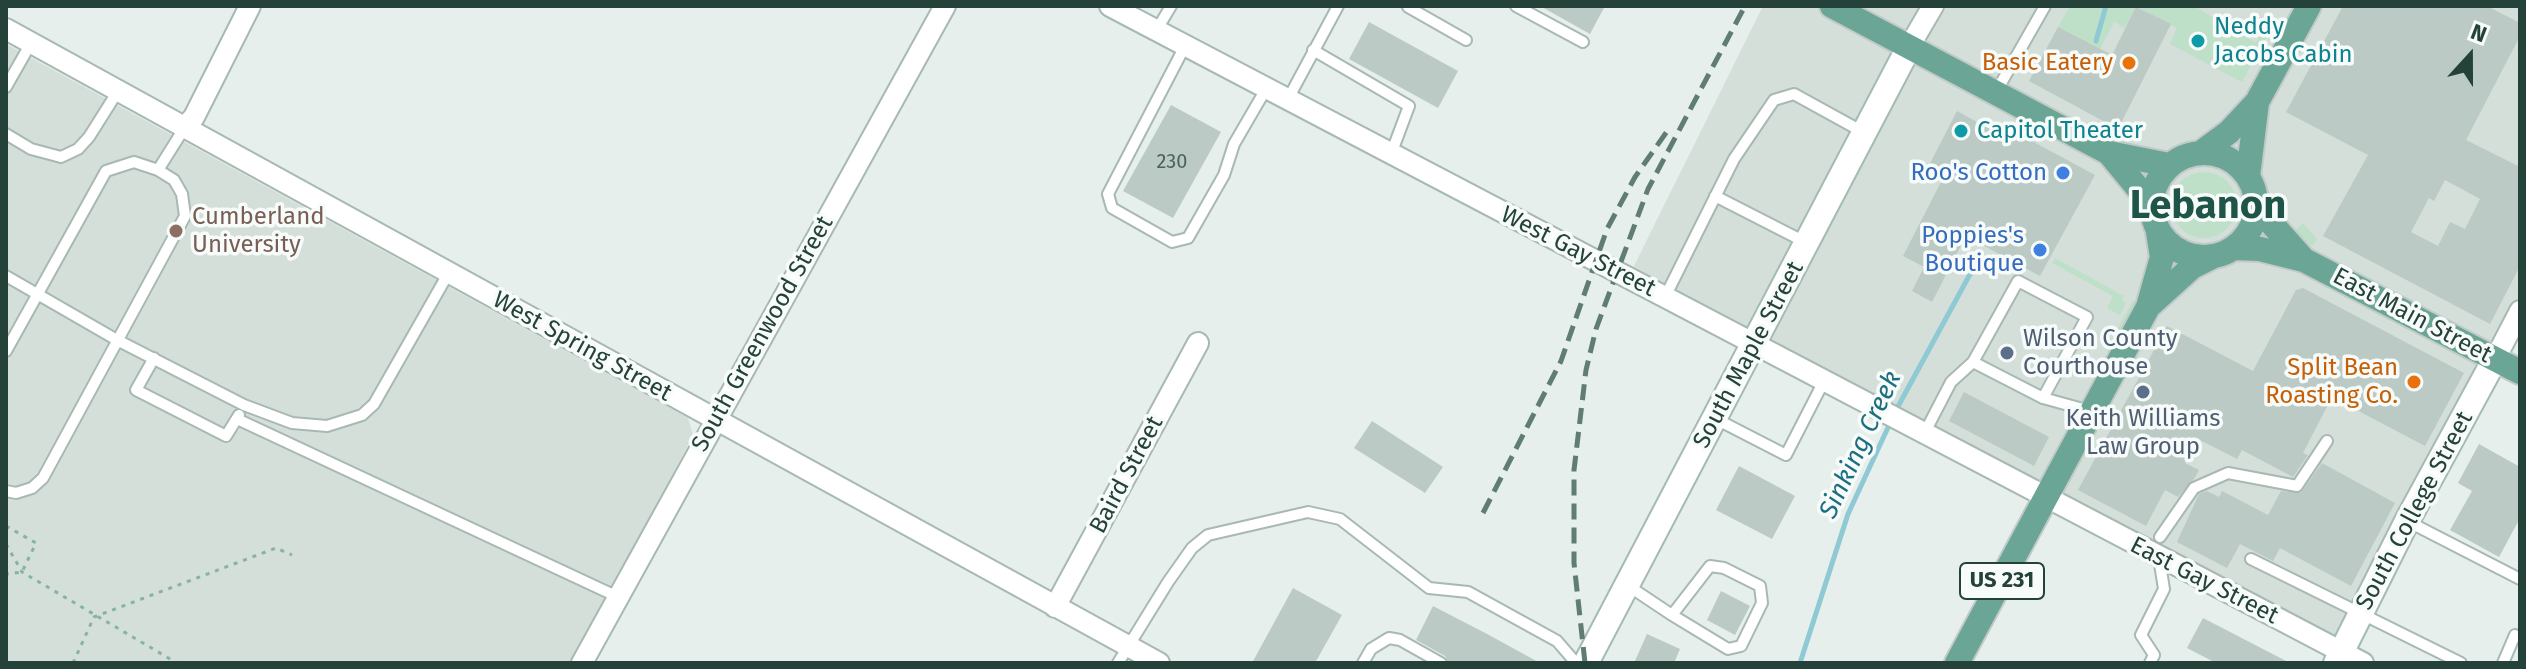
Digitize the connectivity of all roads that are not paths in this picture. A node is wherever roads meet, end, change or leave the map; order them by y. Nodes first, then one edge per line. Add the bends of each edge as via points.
1 (250, 6) edge
2 (945, 6) edge
3 (1110, 6) edge
4 (1171, 6) edge
5 (1338, 6) edge
6 (1407, 6) edge
7 (1516, 6) edge
8 (1933, 6) edge
9 (2045, 6) edge
10 (2309, 6) edge
11 (1845, 9) edge
12 (6, 29) edge
13 (1156, 31) junction
14 (1466, 40) dead end
15 (1583, 42) dead end
16 (31, 43) junction
17 (1185, 46) junction
18 (1909, 47) junction
19 (1313, 50) junction
20 (6, 87) edge
21 (1266, 89) junction
22 (118, 91) junction
23 (1996, 92) junction
24 (1287, 100) junction
25 (2257, 102) junction
26 (185, 127) junction
27 (1866, 133) junction
28 (6, 134) edge
29 (2202, 152) junction
30 (2109, 153) junction
31 (1391, 155) junction
32 (2169, 165) junction
33 (158, 170) junction
34 (2248, 176) junction
35 (1715, 196) junction
36 (2256, 199) junction
37 (2151, 204) junction
38 (2158, 232) junction
39 (1807, 243) junction
40 (2224, 252) junction
41 (2304, 260) junction
42 (448, 274) junction
43 (6, 276) edge
44 (38, 294) junction
45 (1665, 297) junction
46 (2148, 307) junction
47 (2520, 311) edge
48 (117, 340) junction
49 (1198, 343) dead end
50 (1756, 344) junction
51 (6, 351) edge
52 (154, 358) junction
53 (2495, 359) junction
54 (1973, 362) junction
55 (2520, 372) edge
56 (1824, 381) junction
57 (2043, 398) junction
58 (244, 405) junction
59 (2090, 411) junction
60 (237, 419) junction
61 (1716, 419) junction
62 (716, 420) junction
63 (1924, 434) junction
64 (2327, 441) dead end
65 (6, 491) edge
66 (2046, 499) junction
67 (2407, 521) junction
68 (2159, 548) junction
69 (2251, 559) dead end
70 (2520, 579) edge
71 (1627, 585) junction
72 (618, 597) junction
73 (1055, 607) junction
74 (2362, 613) junction
75 (1672, 615) junction
76 (2503, 629) dead end
77 (2518, 636) edge
78 (1123, 655) edge
79 (2347, 659) edge
80 (582, 663) edge
81 (1159, 663) edge
82 (1363, 663) edge
83 (1441, 663) edge
84 (1576, 663) edge
85 (1586, 663) edge
86 (1957, 663) edge
87 (2150, 663) edge
88 (2461, 663) edge
89 (2503, 663) edge

1 - 26 street
2 - 62 street, South Greenwood Street
3 - 13 street, West Gay Street
4 - 13 lane
5 - 19 lane
6 - 14 lane
7 - 15 lane
8 - 18 street
9 - 23 lane
10 - 25 main road
11 - 18 main road
12 - 16 street, West Spring Street
13 - 17 street, West Gay Street
16 - 20 lane
16 - 22 street, West Spring Street
17 - 21 street, West Gay Street
17 - 21 lane via 1108,194 1112,208 1172,242 1188,238
18 - 23 main road
18 - 27 street, South Maple Street
19 - 24 lane
19 - 31 lane via 1409,106
21 - 24 street, West Gay Street
22 - 26 street, West Spring Street
22 - 28 lane via 89,137 61,157 31,149
23 - 30 main road
24 - 31 street, West Gay Street
25 - 29 main road
25 - 34 main road
26 - 33 lane
26 - 42 street, West Spring Street
27 - 35 lane via 1794,94 1774,100
27 - 39 street, South Maple Street
29 - 32 main road
29 - 34 main road via 2228,158
30 - 32 main road
30 - 37 main road
31 - 45 street, West Gay Street
32 - 37 main road via 2155,183
33 - 44 lane via 134,162 106,171
33 - 48 lane via 174,180 185,216
34 - 36 main road
35 - 39 lane
35 - 45 lane
36 - 40 main road via 2254,222
36 - 41 main road, East Main Street
37 - 38 main road, US 231
38 - 40 main road via 2182,252
38 - 46 main road, US 231 via 2162,257
39 - 50 street, South Maple Street
40 - 41 main road, East Main Street via 2260,249
40 - 46 main road via 2192,267
41 - 53 main road, East Main Street
42 - 58 lane via 362,415 327,426 292,423
42 - 62 street, West Spring Street
43 - 44 lane
44 - 48 lane
44 - 51 lane
45 - 50 street, West Gay Street
46 - 59 main road, US 231
47 - 53 street
48 - 52 lane
48 - 65 lane via 43,478 32,488
49 - 73 street, Baird Street
50 - 56 street, West Gay Street
50 - 61 street, South Maple Street
52 - 58 lane
52 - 60 lane via 136,390 226,436
53 - 55 main road, East Main Street
53 - 67 street, South College Street
54 - 57 lane
54 - 57 lane via 2018,281 2087,317
54 - 63 lane via 1951,382
56 - 61 lane via 1786,455
56 - 63 street, West Gay Street
57 - 59 lane
58 - 60 lane
59 - 66 main road, US 231
60 - 72 lane
61 - 71 street, South Maple Street
62 - 72 street, South Greenwood Street
62 - 73 street, West Spring Street
63 - 66 street, West Gay Street
64 - 68 lane via 2297,486 2228,473 2194,488
66 - 68 street, East Gay Street
66 - 86 main road, US 231
67 - 70 lane
67 - 74 street, South College Street
68 - 79 street, East Gay Street
68 - 87 lane via 2164,589 2141,635 2154,655
69 - 74 lane
71 - 75 lane
71 - 85 street, South Maple Street
72 - 80 street, South Greenwood Street
73 - 78 street, West Spring Street
74 - 79 street, South College Street
74 - 88 lane
75 - 75 lane via 1728,649 1741,646 1762,603 1760,586 1710,566
76 - 77 lane
77 - 89 lane
78 - 81 street, West Spring Street
78 - 84 lane via 1192,548 1208,535 1308,512 1340,519 1429,588 1468,592 1557,641
82 - 83 lane via 1371,649 1389,638

